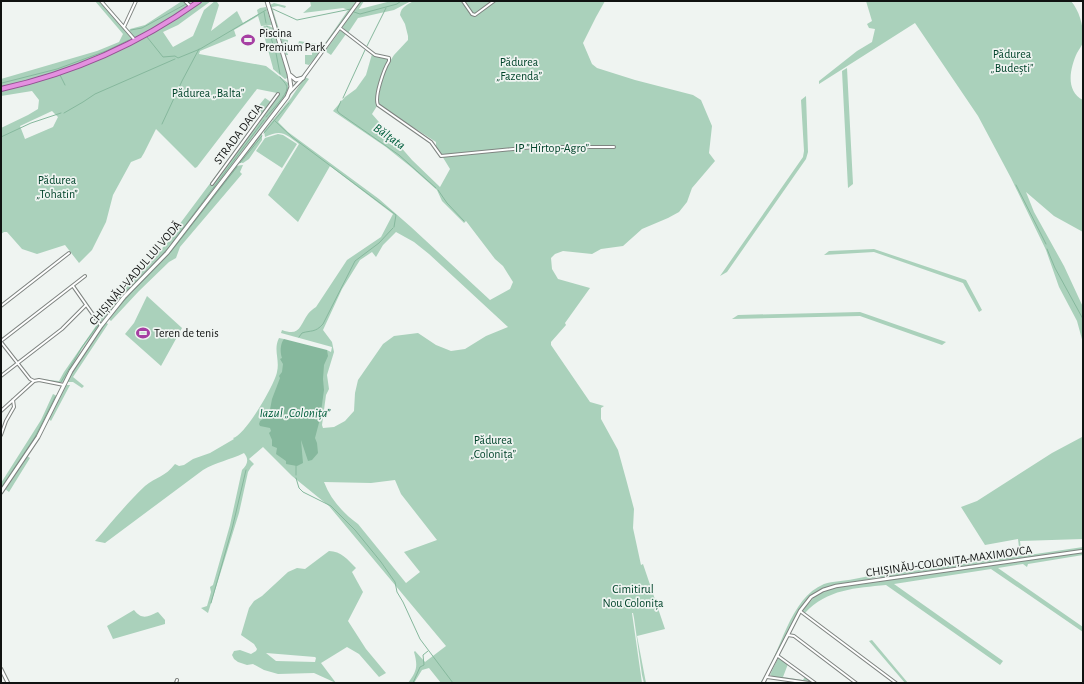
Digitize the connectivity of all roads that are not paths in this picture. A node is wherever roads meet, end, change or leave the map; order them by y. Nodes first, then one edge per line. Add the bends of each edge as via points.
1 (101, 1) edge
2 (136, 1) edge
3 (185, 1) edge
4 (199, 1) edge
5 (267, 1) edge
6 (359, 1) edge
7 (464, 1) edge
8 (494, 1) edge
9 (191, 6) junction
10 (124, 27) junction
11 (340, 28) junction
12 (136, 41) junction
13 (289, 74) junction
14 (303, 78) junction
15 (1, 89) edge
16 (278, 94) dead end
17 (288, 94) junction
18 (614, 147) dead end
19 (212, 184) dead end
20 (69, 253) dead end
21 (85, 276) dead end
22 (73, 286) junction
23 (86, 305) junction
24 (1, 306) edge
25 (101, 326) junction
26 (1, 341) edge
27 (17, 363) junction
28 (1, 376) edge
29 (34, 381) junction
30 (64, 385) junction
31 (13, 400) junction
32 (1, 411) edge
33 (1, 435) edge
34 (1, 492) edge
35 (1083, 551) edge
36 (800, 612) junction
37 (788, 634) junction
38 (778, 656) junction
39 (1, 669) edge
40 (768, 677) junction
41 (8, 683) edge
42 (764, 683) edge
43 (809, 683) edge
44 (815, 683) edge
45 (856, 683) edge
46 (896, 683) edge

1 - 10 street
2 - 10 street
3 - 9 street
4 - 9 highway
5 - 13 main road
6 - 11 street
7 - 8 street via 475,15
9 - 12 highway
10 - 12 street
11 - 14 street
11 - 18 street via 376,55 389,58 377,98 378,105 431,142 441,156 534,147
12 - 15 highway via 68,70
13 - 14 main road via 296,80
13 - 17 main road via 291,87
14 - 17 street
16 - 19 street, STRADA DACIA
17 - 25 main road, CHIȘINĂU-VADUL LUI VODĂ via 167,253 124,297
20 - 24 street
21 - 22 street
22 - 23 street
22 - 26 street
23 - 25 street
23 - 27 street via 62,329
25 - 30 main road, CHIȘINĂU-VADUL LUI VODĂ via 78,358
26 - 27 street
27 - 28 street
27 - 29 street
29 - 30 street
29 - 31 street
30 - 34 main road, CHIȘINĂU-VADUL LUI VODĂ via 38,437
31 - 32 street
31 - 33 street via 14,407
35 - 36 street, CHIȘINĂU-COLONIȚA-MAXIMOVCA via 836,586 818,593
36 - 37 street
36 - 46 street
37 - 38 street
37 - 45 street
38 - 40 street
38 - 44 street
39 - 41 street
40 - 42 street
40 - 43 street

